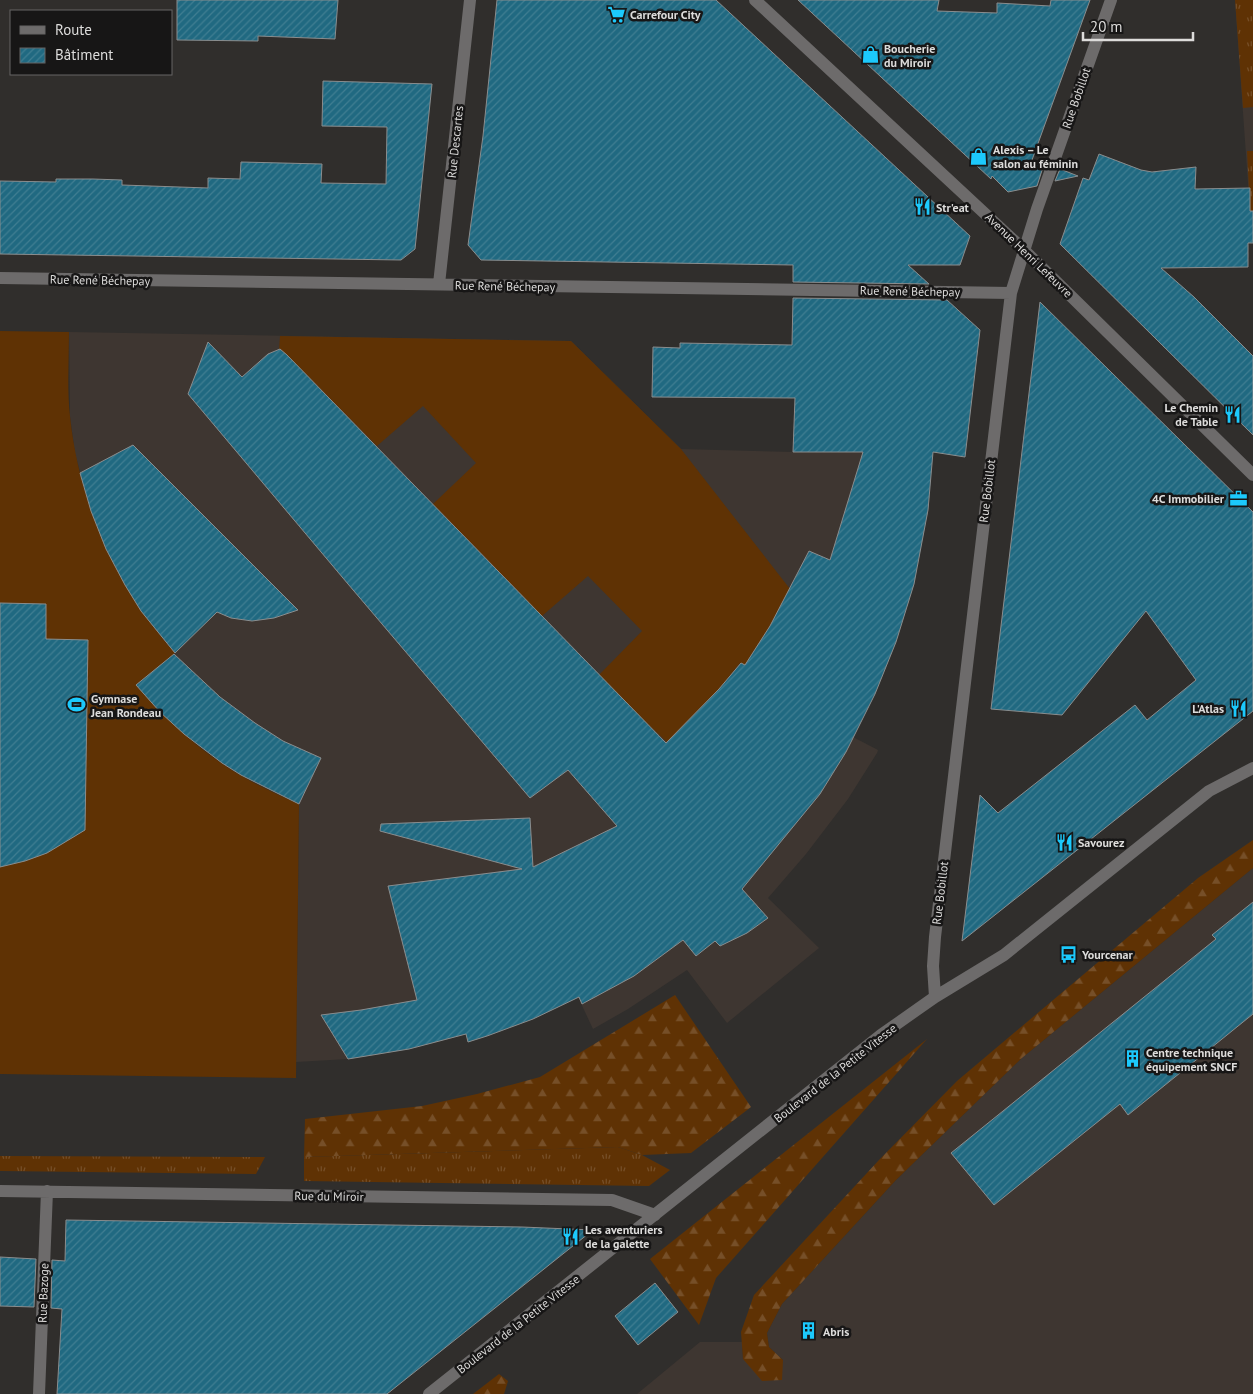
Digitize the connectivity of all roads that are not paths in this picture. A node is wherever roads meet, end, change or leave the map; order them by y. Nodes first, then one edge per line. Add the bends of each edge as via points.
1 (470, 0) edge
2 (755, 0) edge
3 (1111, 0) edge
4 (1024, 250) junction
5 (0, 278) edge
6 (440, 284) junction
7 (1011, 293) junction
8 (1253, 475) edge
9 (1253, 768) edge
10 (935, 997) junction
11 (0, 1191) edge
12 (48, 1192) junction
13 (655, 1215) junction
14 (39, 1394) edge
15 (429, 1394) edge

1 - 6 street, Rue Descartes
2 - 4 street, Avenue Henri Lefeuvre
3 - 4 street, Rue Bobillot
4 - 7 street, Rue Bobillot
4 - 8 street, Avenue Henri Lefeuvre
5 - 6 street, Rue René Béchepay
6 - 7 street, Rue René Béchepay
7 - 10 street, Rue Bobillot via 935,937
9 - 10 street, Boulevard de la Petite Vitesse via 1209,791 1004,954
10 - 13 street, Boulevard de la Petite Vitesse
11 - 12 street, Rue du Miroir
12 - 13 street, Rue du Miroir via 612,1200
12 - 14 street, Rue Bazoge
13 - 15 street, Boulevard de la Petite Vitesse

